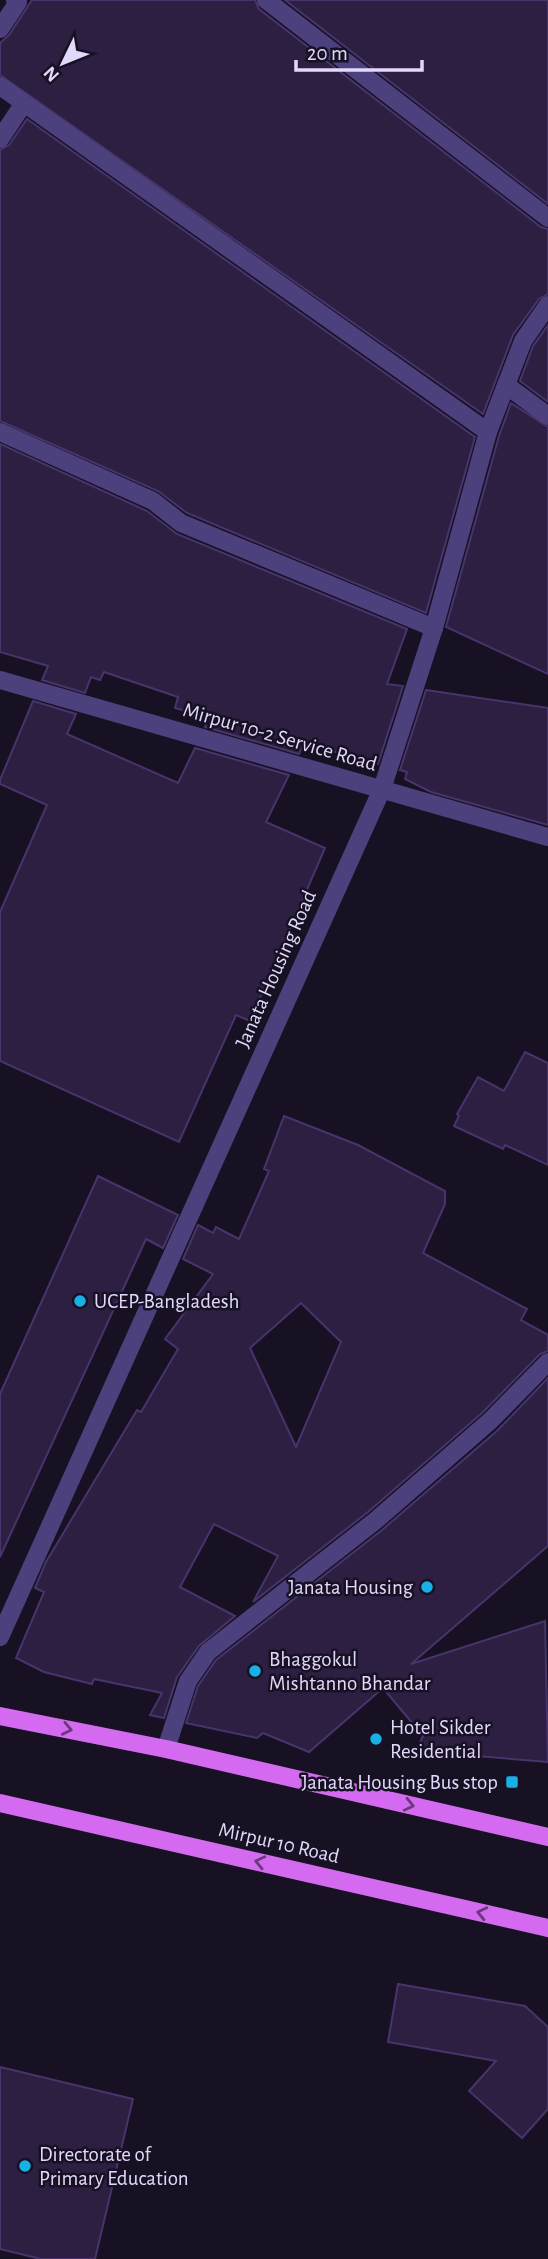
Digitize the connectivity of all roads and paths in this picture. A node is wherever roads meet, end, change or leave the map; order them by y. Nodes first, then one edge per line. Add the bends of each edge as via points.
1 (15, 0) edge
2 (266, 0) edge
3 (0, 29) edge
4 (0, 86) edge
5 (24, 103) junction
6 (0, 139) edge
7 (548, 218) edge
8 (548, 305) edge
9 (506, 385) junction
10 (548, 416) edge
11 (0, 432) edge
12 (488, 432) junction
13 (434, 628) junction
14 (0, 680) edge
15 (382, 789) junction
16 (548, 837) edge
17 (548, 1362) edge
18 (0, 1637) edge
19 (0, 1716) edge
20 (166, 1749) junction
21 (0, 1803) edge
22 (548, 1837) edge
23 (548, 1928) edge

1 - 3 street via 18,2
2 - 7 street
4 - 5 street
5 - 6 street
5 - 12 street
8 - 9 street, Janata Housing Road via 523,341
9 - 10 street
9 - 12 street, Janata Housing Road
11 - 13 street via 153,501 181,523
12 - 13 street, Janata Housing Road
13 - 15 street, Janata Housing Road
14 - 15 street, Mirpur 10-2 Service Road
15 - 16 street, Mirpur 10-2 Service Road
15 - 18 street, Janata Housing Road
17 - 20 street via 375,1521 208,1651 188,1681
19 -> 20 main road
20 -> 22 main road
23 -> 21 main road, Mirpur 10 Road

